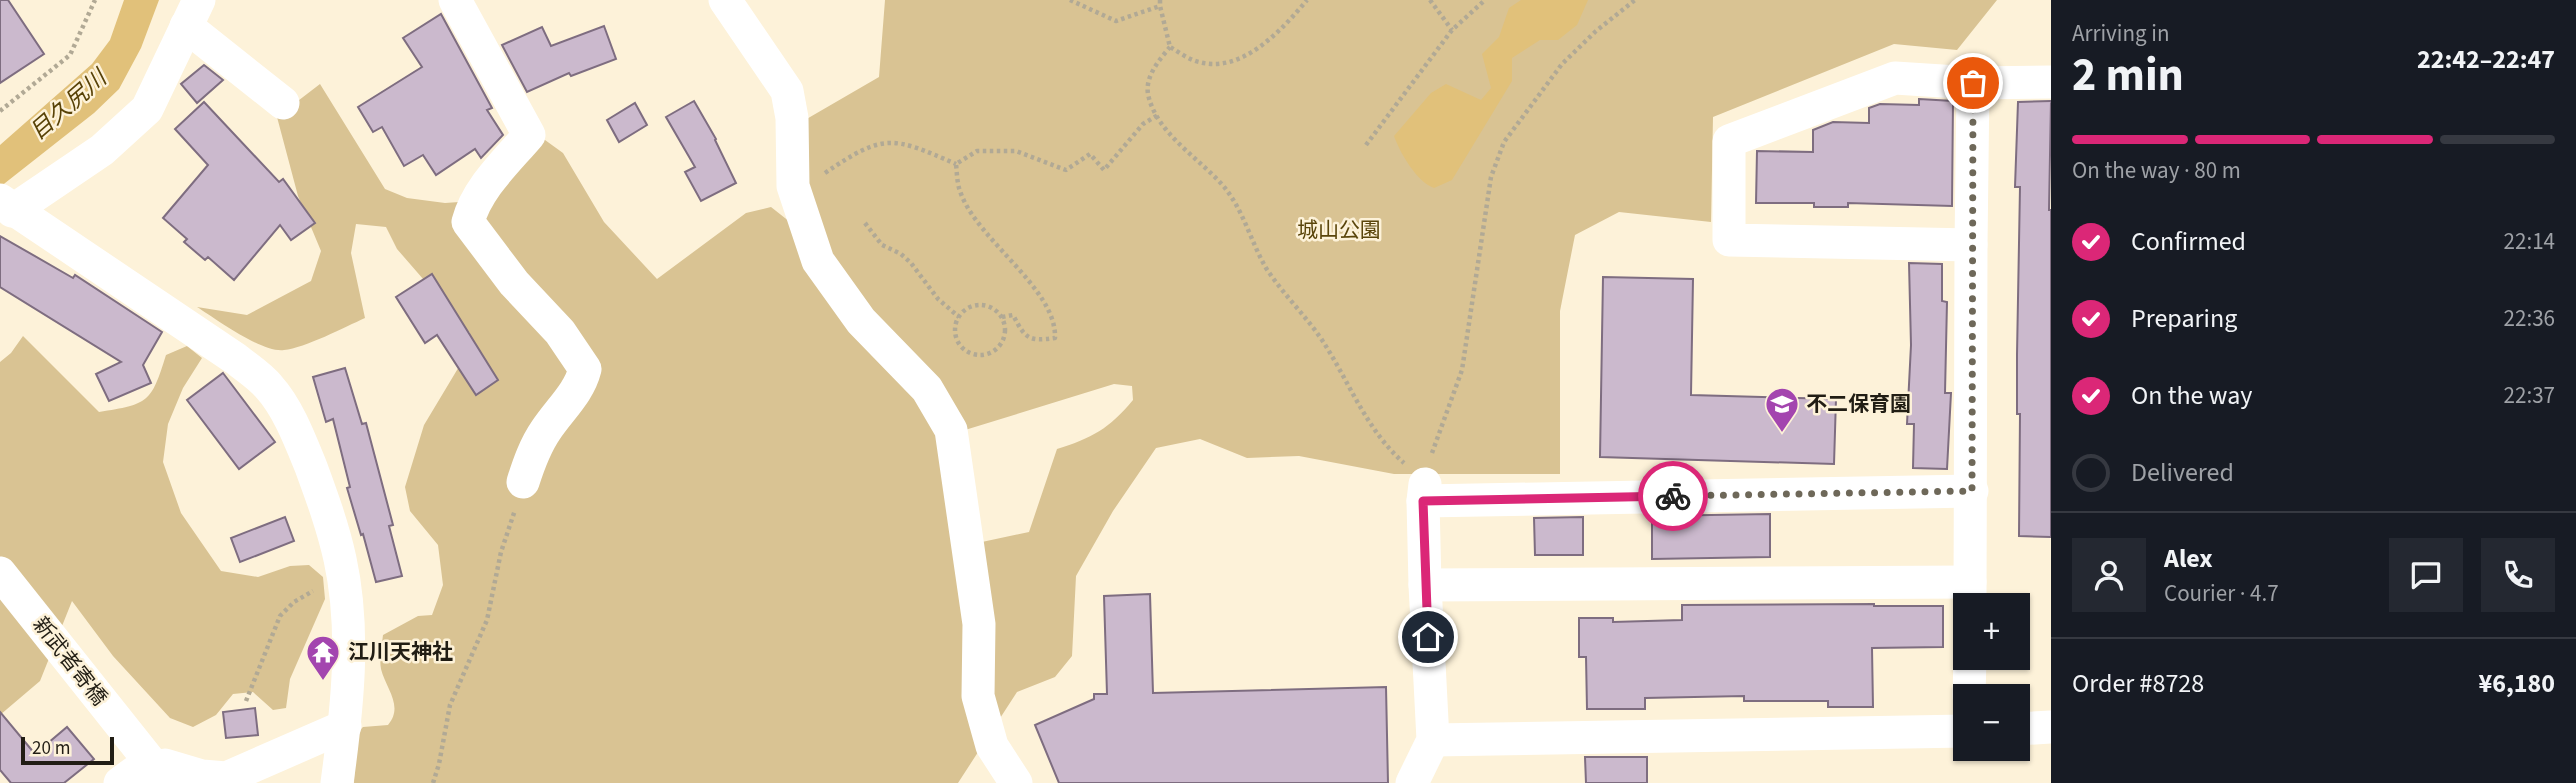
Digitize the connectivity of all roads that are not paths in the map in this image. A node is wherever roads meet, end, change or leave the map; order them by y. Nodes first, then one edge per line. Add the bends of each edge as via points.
1 (455, 0) edge
2 (725, 0) edge
3 (192, 13) edge
4 (2051, 82) edge
5 (1973, 83) junction
6 (284, 103) dead end
7 (4, 204) edge
8 (1971, 245) junction
9 (523, 482) road end
10 (1972, 491) junction
11 (0, 573) edge
12 (1425, 585) junction
13 (1970, 593) edge
14 (1953, 594) edge
15 (345, 726) junction
16 (2051, 727) edge
17 (2030, 728) edge
18 (1953, 731) edge
19 (1433, 740) junction
20 (120, 783) edge
21 (167, 783) edge
22 (337, 783) edge
23 (1016, 783) edge
24 (1412, 783) edge

1 - 9 street via 529,135 501,165 468,222 586,369 582,383 546,430
2 - 23 street via 787,91 793,186 818,261 862,321 927,389 951,429 979,624 978,696 992,747
3 - 6 street
3 - 7 street via 147,108 102,150
4 - 5 street
5 - 8 street
5 - 8 street via 1895,78 1729,141 1729,240
7 - 15 street via 236,359 269,386 307,457 341,561 348,623
8 - 10 street
10 - 12 street via 1425,483
10 - 13 street
11 - 21 street, 新武者寄橋
12 - 14 street
12 - 19 street
15 - 20 street via 226,778 165,765 135,772
15 - 22 street
16 - 17 street
18 - 19 street
19 - 24 street

